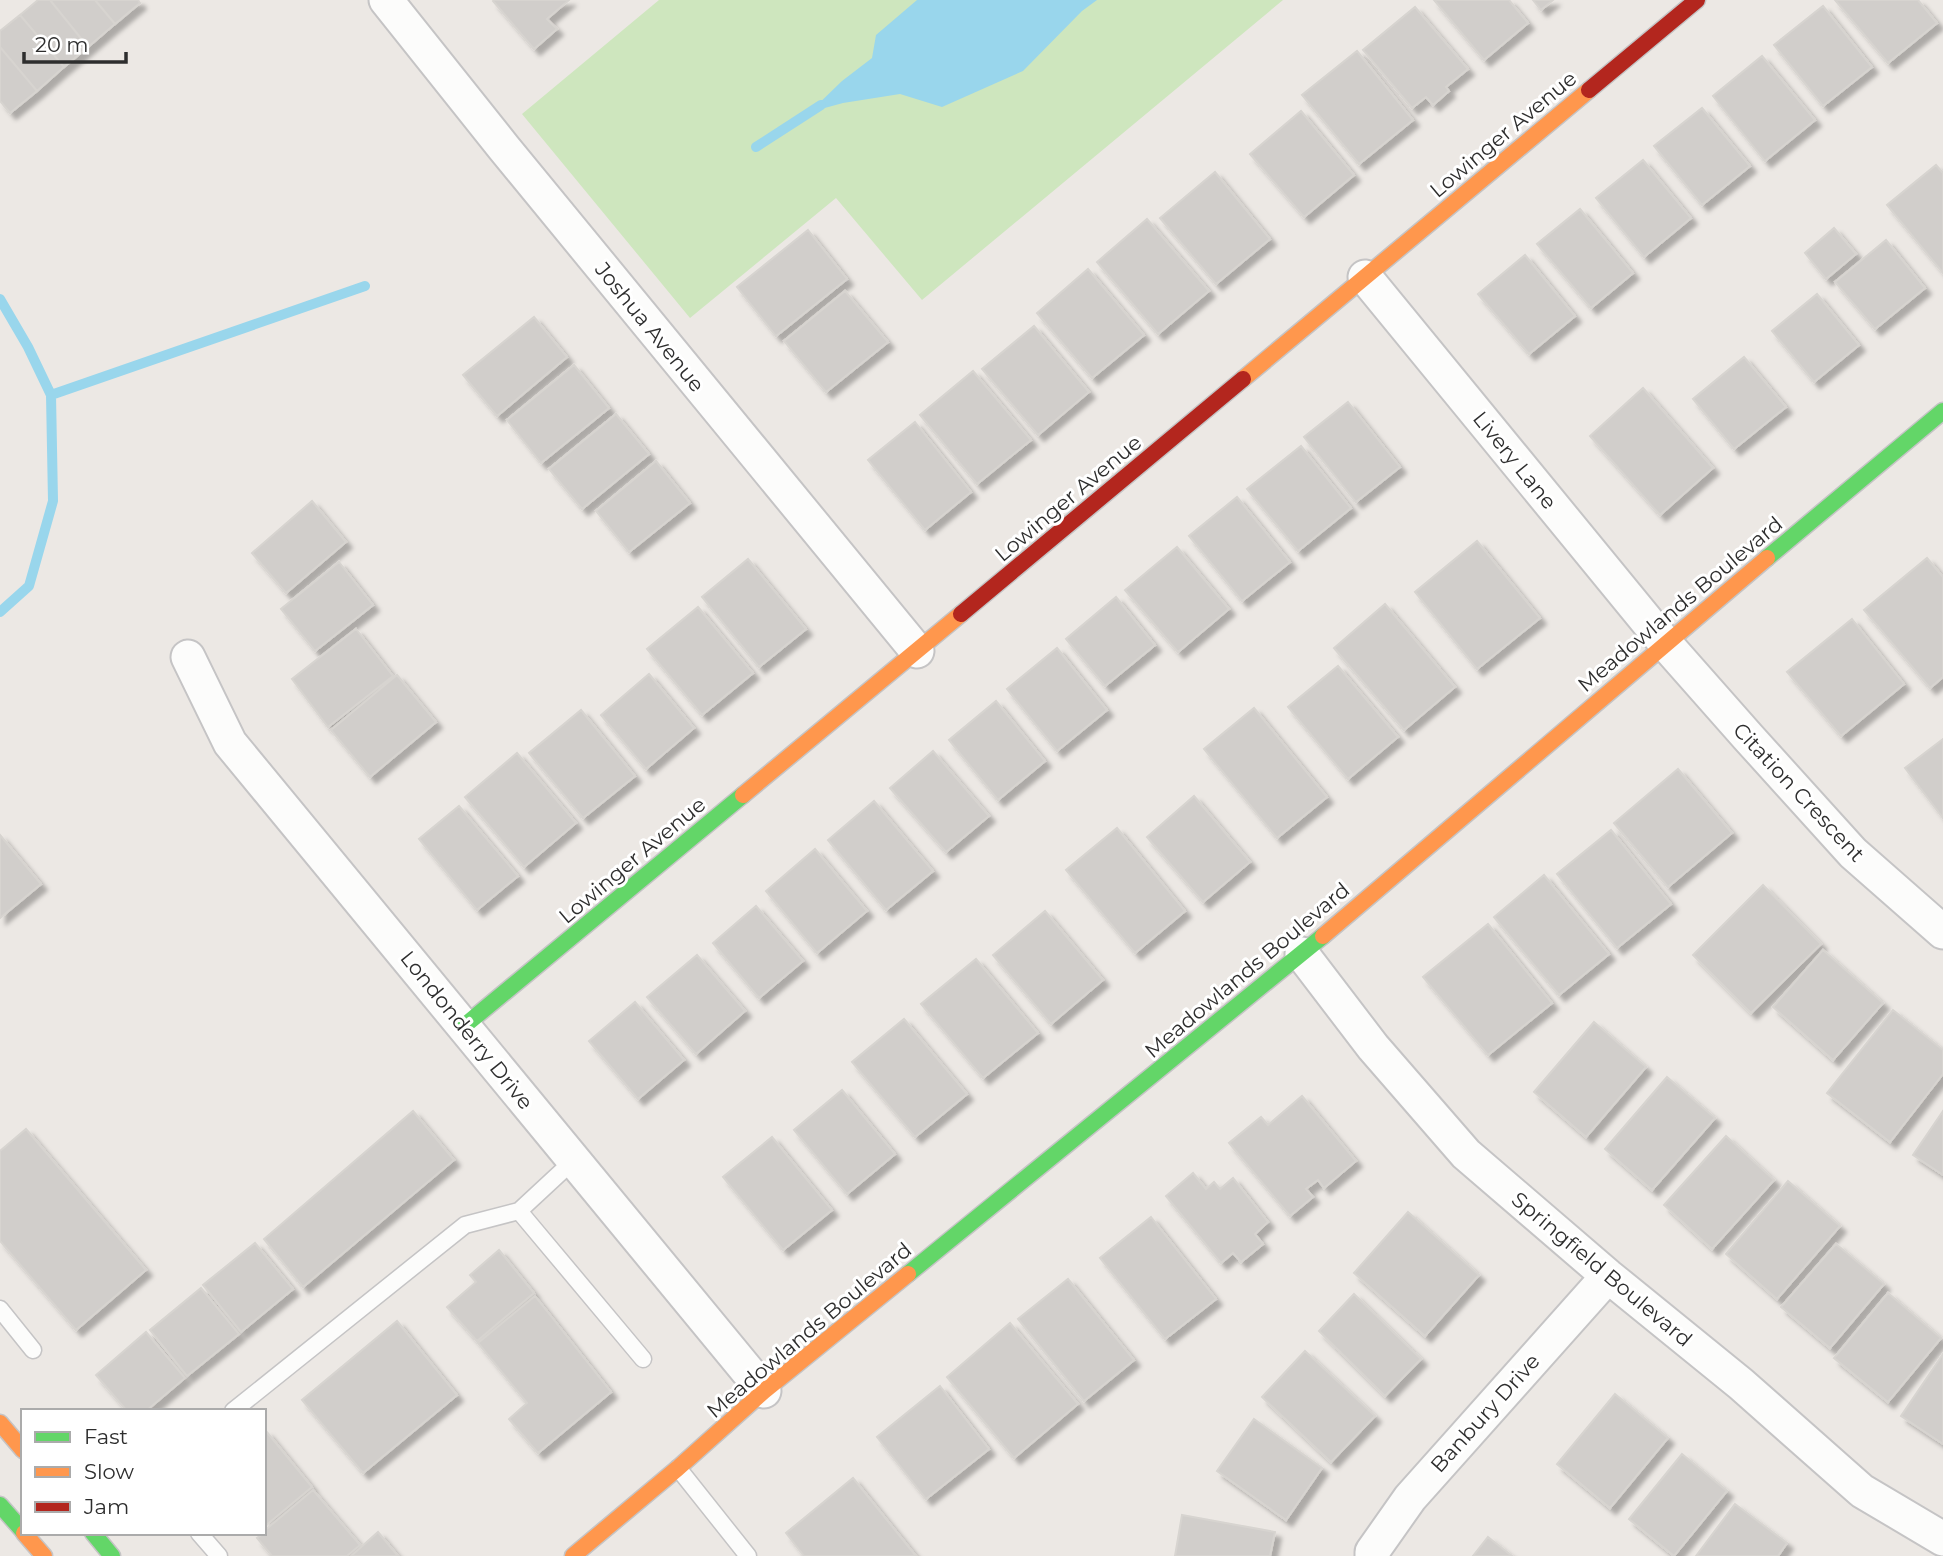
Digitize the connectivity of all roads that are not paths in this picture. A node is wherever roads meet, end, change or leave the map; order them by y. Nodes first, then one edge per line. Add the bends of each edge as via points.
1 (386, 0) edge
2 (1697, 0) edge
3 (1365, 277) junction
4 (1943, 411) edge
5 (1665, 643) junction
6 (917, 651) junction
7 (188, 657) dead end
8 (1943, 932) edge
9 (1302, 954) junction
10 (464, 1026) junction
11 (574, 1160) junction
12 (519, 1211) junction
13 (1608, 1276) junction
14 (0, 1309) edge
15 (33, 1350) dead end
16 (643, 1359) dead end
17 (764, 1391) junction
18 (236, 1409) edge
19 (0, 1423) edge
20 (21, 1448) edge
21 (678, 1468) junction
22 (0, 1505) edge
23 (21, 1529) edge
24 (26, 1535) edge
25 (95, 1535) edge
26 (201, 1535) edge
27 (1943, 1539) edge
28 (44, 1556) edge
29 (112, 1556) edge
30 (219, 1556) edge
31 (573, 1556) edge
32 (748, 1556) edge
33 (1372, 1556) edge

1 - 6 street, Joshua Avenue
2 - 3 street, Lowinger Avenue
3 - 5 street, Livery Lane
3 - 6 street, Lowinger Avenue
4 - 5 street, Meadowlands Boulevard
5 - 8 street, Citation Crescent via 1853,853
5 - 9 street, Meadowlands Boulevard
6 - 10 street, Lowinger Avenue
7 - 10 street, Londonderry Drive via 230,743
9 - 13 street, Springfield Boulevard via 1373,1047 1466,1154
9 - 17 street, Meadowlands Boulevard
10 - 11 street, Londonderry Drive
11 - 12 lane
11 - 17 street, Londonderry Drive
12 - 16 lane
12 - 18 lane via 465,1226
13 - 27 street, Springfield Boulevard via 1862,1491
13 - 33 street, Banbury Drive via 1410,1498
14 - 15 lane
17 - 21 street, Meadowlands Boulevard
19 - 20 street
21 - 31 street, Meadowlands Boulevard
21 - 32 lane
22 - 23 street
24 - 28 street
25 - 29 street
26 - 30 lane

